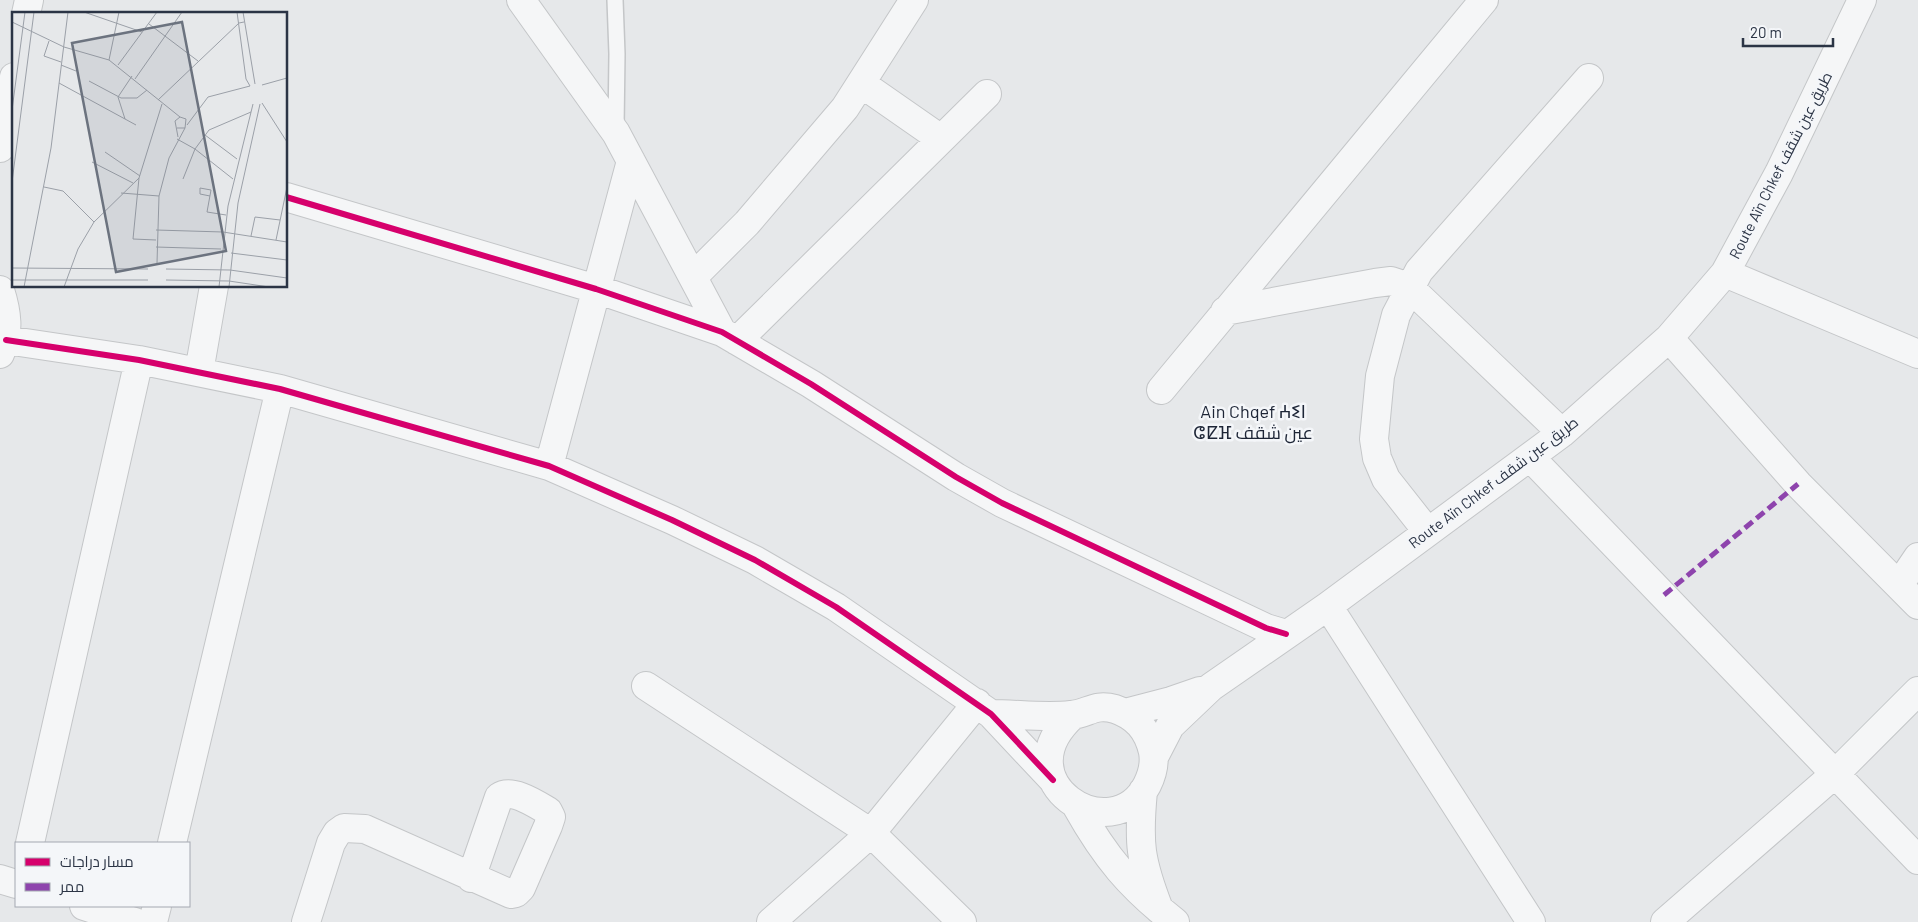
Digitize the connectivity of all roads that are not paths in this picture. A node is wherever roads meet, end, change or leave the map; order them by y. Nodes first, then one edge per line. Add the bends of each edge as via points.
1 (521, 0) edge
2 (615, 0) edge
3 (914, 0) edge
4 (1484, 0) edge
5 (1862, 0) edge
6 (1589, 78) dead end
7 (862, 84) junction
8 (12, 87) edge
9 (987, 94) dead end
10 (616, 133) junction
11 (941, 139) junction
12 (0, 148) edge
13 (631, 161) junction
14 (288, 198) edge
15 (1725, 273) junction
16 (693, 278) junction
17 (1409, 287) junction
18 (214, 288) edge
19 (596, 289) junction
20 (0, 290) edge
21 (1225, 311) junction
22 (729, 336) junction
23 (1669, 338) junction
24 (3, 347) edge
25 (1918, 354) edge
26 (139, 360) junction
27 (199, 372) junction
28 (280, 389) junction
29 (1160, 390) dead end
30 (1562, 433) junction
31 (1530, 457) junction
32 (549, 466) junction
33 (1427, 531) junction
34 (1918, 557) edge
35 (1899, 584) junction
36 (1918, 605) edge
37 (1328, 606) junction
38 (1286, 634) junction
39 (646, 686) dead end
40 (1211, 687) junction
41 (1918, 692) edge
42 (984, 708) junction
43 (1125, 713) junction
44 (1073, 715) junction
45 (1154, 757) junction
46 (1836, 774) junction
47 (1053, 780) junction
48 (1143, 791) junction
49 (1077, 807) junction
50 (871, 833) junction
51 (30, 842) edge
52 (172, 842) edge
53 (1918, 860) edge
54 (471, 878) dead end
55 (0, 879) edge
56 (15, 884) edge
57 (87, 907) edge
58 (157, 907) edge
59 (1167, 916) edge
60 (135, 922) edge
61 (153, 922) edge
62 (306, 922) edge
63 (771, 922) edge
64 (962, 922) edge
65 (1532, 922) edge
66 (1665, 922) edge

1 - 10 street
2 - 10 lane
3 - 7 street
4 - 21 street
5 - 15 street, Route Aïn Chkef طريق عين شقف via 1779,173
6 - 17 street via 1428,260
7 - 11 street
7 - 16 street via 747,223
8 - 12 street
9 - 11 street
10 - 13 street
11 - 22 street
13 - 16 street
13 - 19 street
14 - 19 street
15 - 23 street, Route Aïn Chkef طريق عين شقف
15 - 25 street
16 - 22 street
17 - 21 street via 1391,281 1375,283
17 - 30 street
17 - 33 street via 1387,343 1380,376 1374,439 1377,458 1386,479
18 - 27 street
19 - 22 street
19 - 32 street
20 - 24 street via 6,310
21 - 29 street
22 - 38 street via 1002,503 1258,624
23 - 30 street, Route Aïn Chkef طريق عين شقف
23 - 35 street via 1798,484
24 - 26 street
26 - 27 street
26 - 51 street
27 - 28 street
28 - 32 street
28 - 52 street
30 - 31 street, Route Aïn Chkef طريق عين شقف
31 - 33 street, Route Aïn Chkef طريق عين شقف
31 - 46 street
32 - 42 street via 755,560 836,607
33 - 37 street, Route Aïn Chkef طريق عين شقف
34 - 35 street
35 - 36 street
37 - 38 street, Route Aïn Chkef طريق عين شقف
37 - 65 street
38 - 40 street, Route Aïn Chkef طريق عين شقف
39 - 50 street
40 - 43 street, Route Aïn Chkef طريق عين شقف
40 - 45 street, Route Aïn Chkef طريق عين شقف via 1170,726
41 - 46 street
42 - 44 street
42 - 47 street
42 - 50 street
43 - 44 street via 1108,707 1090,708
43 - 45 street via 1140,724 1150,739
44 - 47 street via 1051,744 1049,762
45 - 48 street via 1152,775
46 - 53 street
46 - 66 street
47 - 49 street
48 - 49 street via 1130,804 1113,811 1095,812
48 - 59 street via 1139,844 1146,876
49 - 59 street via 1114,865 1130,884
50 - 63 street
50 - 64 street
54 - 62 street via 365,829 344,828 331,843
55 - 56 street
57 - 60 street
58 - 61 street

